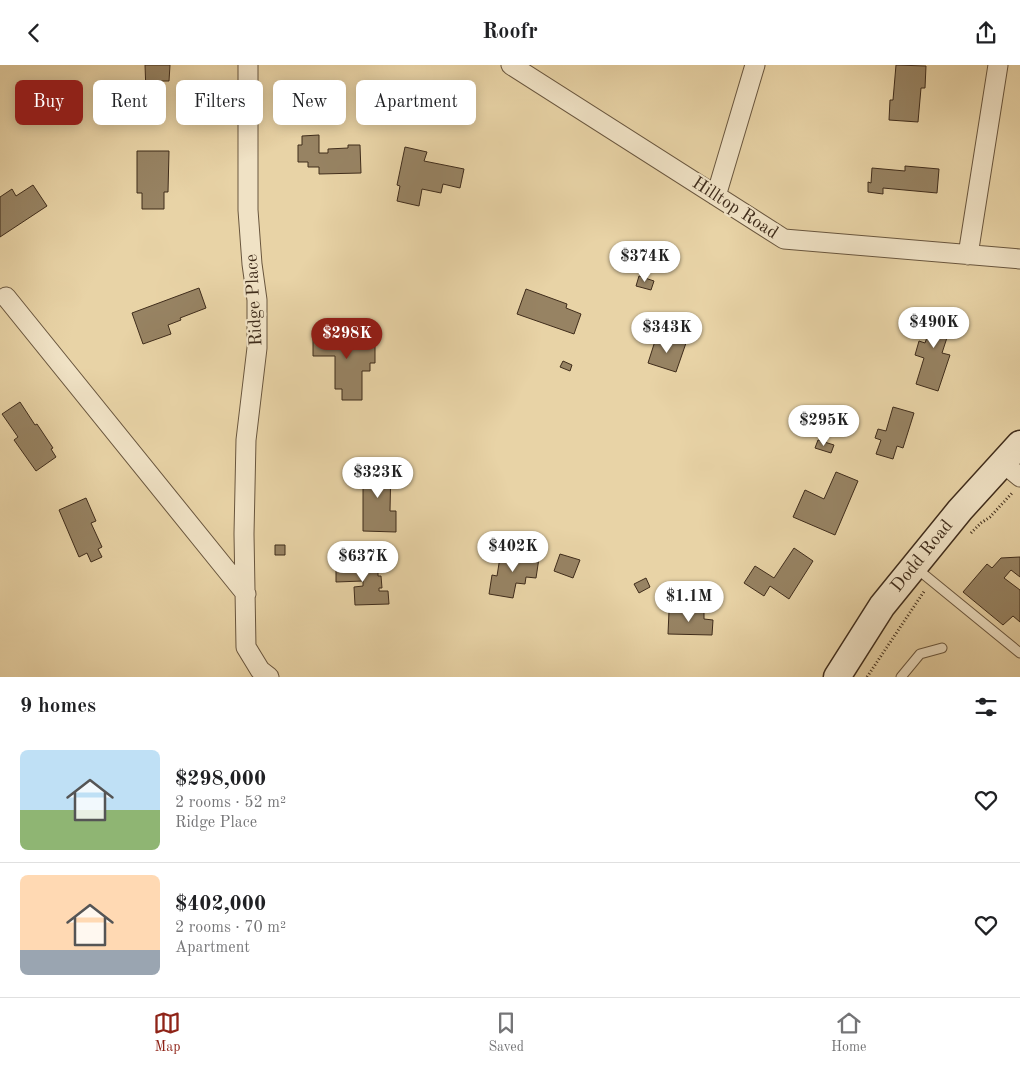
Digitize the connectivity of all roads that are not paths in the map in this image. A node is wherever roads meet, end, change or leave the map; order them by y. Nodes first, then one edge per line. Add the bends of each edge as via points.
1 (248, 65) edge
2 (511, 65) edge
3 (755, 65) edge
4 (998, 65) edge
5 (716, 196) junction
6 (968, 255) junction
7 (1020, 259) edge
8 (6, 297) dead end
9 (1020, 444) edge
10 (1011, 470) edge
11 (914, 567) junction
12 (246, 594) junction
13 (942, 648) dead end
14 (1020, 653) edge
15 (269, 677) edge
16 (837, 677) edge
17 (901, 677) edge

1 - 12 street, Ridge Place via 248,210 257,300 257,348 246,440
2 - 5 street, Hilltop Road
3 - 5 street
4 - 6 street
5 - 6 street, Hilltop Road via 784,239
6 - 7 street, Hilltop Road
8 - 12 street
9 - 10 main road, Dodd Road
10 - 11 main road, Dodd Road via 960,510
11 - 14 lane
11 - 16 main road, Dodd Road via 882,606
12 - 15 street, Ridge Place via 246,647 260,670
13 - 17 lane via 920,654

